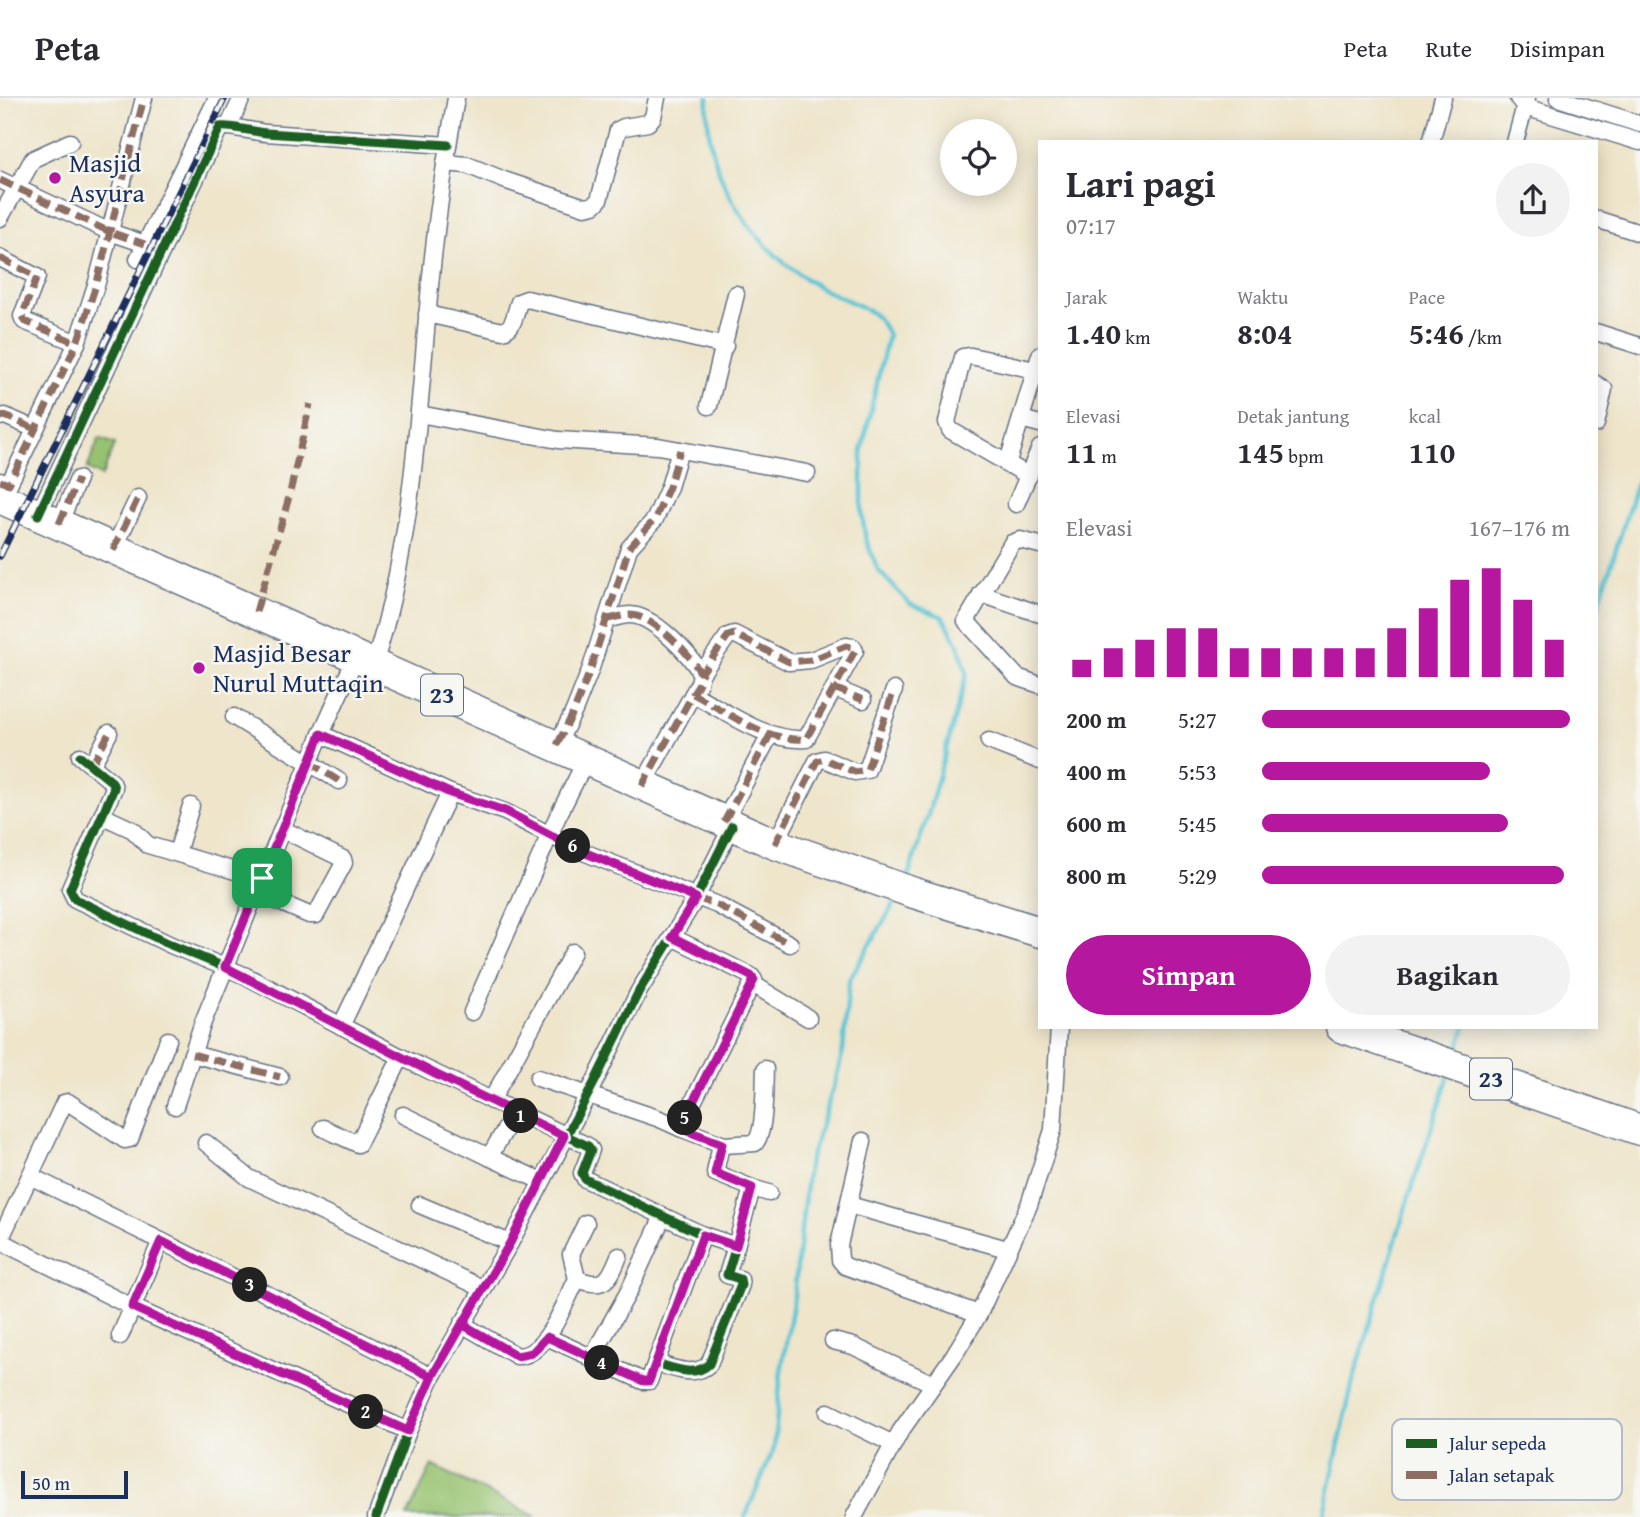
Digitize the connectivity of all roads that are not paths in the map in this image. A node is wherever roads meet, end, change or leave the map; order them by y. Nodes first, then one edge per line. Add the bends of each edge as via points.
1 (144, 98) edge
2 (217, 98) edge
3 (242, 98) edge
4 (456, 98) edge
5 (657, 98) edge
6 (1443, 98) edge
7 (1558, 98) edge
8 (1524, 101) edge
9 (1637, 123) edge
10 (229, 125) junction
11 (1432, 140) edge
12 (1515, 140) edge
13 (1635, 140) edge
14 (70, 142) dead end
15 (447, 145) junction
16 (445, 163) junction
17 (0, 180) edge
18 (16, 188) junction
19 (0, 218) edge
20 (1598, 220) edge
21 (112, 233) junction
22 (1640, 233) edge
23 (0, 258) edge
24 (736, 294) dead end
25 (427, 314) junction
26 (1598, 333) edge
27 (77, 343) junction
28 (725, 346) junction
29 (1640, 346) edge
30 (1037, 362) edge
31 (1600, 389) edge
32 (709, 406) dead end
33 (1598, 406) edge
34 (419, 414) junction
35 (0, 417) edge
36 (1021, 419) junction
37 (1038, 423) edge
38 (35, 429) junction
39 (680, 450) junction
40 (1038, 453) edge
41 (1007, 465) junction
42 (807, 473) dead end
43 (1029, 476) junction
44 (78, 479) dead end
45 (2, 493) edge
46 (138, 498) dead end
47 (1016, 504) dead end
48 (49, 520) junction
49 (1038, 544) edge
50 (113, 550) junction
51 (981, 594) junction
52 (1038, 613) edge
53 (608, 620) junction
54 (365, 660) junction
55 (701, 674) junction
56 (1038, 684) edge
57 (834, 688) junction
58 (894, 690) dead end
59 (693, 694) junction
60 (863, 700) dead end
61 (234, 717) dead end
62 (109, 733) dead end
63 (321, 734) junction
64 (770, 735) junction
65 (989, 741) dead end
66 (557, 745) junction
67 (586, 760) junction
68 (1038, 760) edge
69 (309, 762) junction
70 (339, 781) dead end
71 (642, 786) junction
72 (450, 793) junction
73 (191, 806) dead end
74 (103, 816) junction
75 (728, 824) junction
76 (282, 829) junction
77 (550, 833) junction
78 (775, 844) junction
79 (177, 853) junction
80 (259, 885) junction
81 (696, 898) junction
82 (1038, 931) edge
83 (672, 937) junction
84 (790, 944) dead end
85 (573, 952) dead end
86 (225, 967) junction
87 (753, 984) junction
88 (472, 1012) dead end
89 (808, 1018) dead end
90 (341, 1026) junction
91 (1059, 1029) edge
92 (1347, 1029) edge
93 (168, 1040) dead end
94 (192, 1054) junction
95 (401, 1057) junction
96 (765, 1069) dead end
97 (280, 1077) dead end
98 (538, 1078) dead end
99 (588, 1094) junction
100 (491, 1101) junction
101 (175, 1106) dead end
102 (515, 1113) junction
103 (403, 1115) dead end
104 (323, 1128) dead end
105 (680, 1128) junction
106 (1640, 1130) edge
107 (564, 1136) junction
108 (863, 1141) dead end
109 (206, 1143) dead end
110 (722, 1144) junction
111 (489, 1157) junction
112 (30, 1176) junction
113 (541, 1181) junction
114 (752, 1188) junction
115 (769, 1193) dead end
116 (420, 1205) dead end
117 (849, 1205) junction
118 (663, 1216) junction
119 (586, 1223) dead end
120 (703, 1235) junction
121 (0, 1240) edge
122 (161, 1241) junction
123 (510, 1243) junction
124 (736, 1246) junction
125 (1007, 1250) junction
126 (618, 1256) dead end
127 (577, 1279) junction
128 (484, 1289) junction
129 (132, 1307) junction
130 (979, 1314) junction
131 (462, 1324) junction
132 (120, 1336) dead end
133 (547, 1337) junction
134 (833, 1341) dead end
135 (591, 1359) junction
136 (656, 1363) junction
137 (432, 1377) junction
138 (933, 1384) junction
139 (828, 1412) dead end
140 (408, 1431) junction
141 (893, 1444) junction
142 (376, 1517) edge
143 (854, 1517) edge

1 - 21 street
2 - 21 street via 142,252
3 - 10 street
4 - 15 street
5 - 16 street via 648,123 618,130 594,205 585,207 467,164
6 - 11 street
7 - 9 street
8 - 12 street
8 - 13 street
9 - 13 street
10 - 15 street via 266,133
10 - 48 street via 220,127
14 - 18 street via 37,155
15 - 16 street
16 - 25 street
17 - 18 street
18 - 19 street
18 - 21 street
20 - 22 street
21 - 27 street
23 - 27 street via 37,277 24,321
24 - 28 street
25 - 28 street via 503,331 514,320 519,302 527,299
25 - 34 street
26 - 29 street
27 - 38 street
28 - 32 street
30 - 36 street
30 - 41 street via 971,356 961,360 948,427
31 - 33 street
34 - 39 street via 558,440
34 - 54 street via 397,569
35 - 38 street
36 - 37 street
36 - 41 street
38 - 45 street
39 - 42 street
39 - 53 street via 655,519 629,548
40 - 43 street
41 - 43 street
43 - 47 street
44 - 48 street
45 - 48 highway, 23
46 - 50 street
48 - 50 highway, 23
49 - 51 street via 1012,543
50 - 54 highway, 23
51 - 52 street
51 - 56 street via 966,618 968,624 1017,677
53 - 55 street via 631,615 648,619
53 - 66 street
54 - 63 street
54 - 66 highway, 23
55 - 57 street via 734,634 789,662 853,647
55 - 59 street
57 - 60 street
57 - 64 street via 806,739
58 - 78 street via 867,770 855,772 824,759 817,761
59 - 64 street
59 - 71 street
61 - 69 street
62 - 74 street via 86,761 114,788
63 - 69 street
63 - 72 street
64 - 75 street
65 - 68 street
66 - 67 highway, 23
67 - 71 highway, 23
67 - 77 street
69 - 70 street
69 - 76 street
71 - 75 highway, 23
72 - 77 street via 505,811
72 - 90 street
73 - 79 street
74 - 79 street via 133,830 148,845
74 - 86 street via 70,889 72,897
75 - 78 highway, 23
75 - 81 street
76 - 80 street
76 - 80 street via 343,859 343,866 316,915
77 - 81 street via 581,851
77 - 88 street
78 - 82 highway, 23
79 - 80 street
80 - 86 street
81 - 83 street
81 - 84 street
83 - 87 street via 751,976
83 - 99 street via 639,991
85 - 100 street
86 - 90 street
86 - 94 street
87 - 89 street
87 - 105 street
90 - 95 street
91 - 125 street via 1050,1142 1029,1205
92 - 106 highway, 23
93 - 112 street via 130,1139 66,1102
94 - 97 street
94 - 101 street
95 - 100 street
95 - 104 street via 358,1144
96 - 110 street via 759,1138 750,1145
98 - 99 street
99 - 105 street
99 - 107 street
100 - 102 street
102 - 107 street
102 - 111 street
103 - 111 street
105 - 110 street
107 - 113 street
107 - 118 street via 591,1149 582,1175 585,1179
108 - 117 street
109 - 128 street via 249,1178
110 - 114 street via 715,1173
111 - 113 street
112 - 121 street
112 - 122 street
113 - 123 street
114 - 115 street
114 - 124 street
116 - 123 street
117 - 125 street
117 - 130 street via 839,1245 839,1260 845,1266
118 - 120 street
118 - 135 street
119 - 127 street via 571,1254
120 - 124 street
120 - 136 street
121 - 129 street
122 - 129 street
122 - 137 street
123 - 128 street
124 - 136 street via 727,1275 740,1279 741,1285 709,1364 692,1371
125 - 130 street
126 - 127 street via 605,1281
127 - 133 street
128 - 131 street
129 - 132 street
129 - 140 street
130 - 138 street
131 - 133 street via 517,1356 532,1353
131 - 137 street
133 - 135 street
134 - 138 street
135 - 136 street via 643,1381 649,1381
137 - 140 street
138 - 141 street
139 - 141 street
140 - 142 street
141 - 143 street

